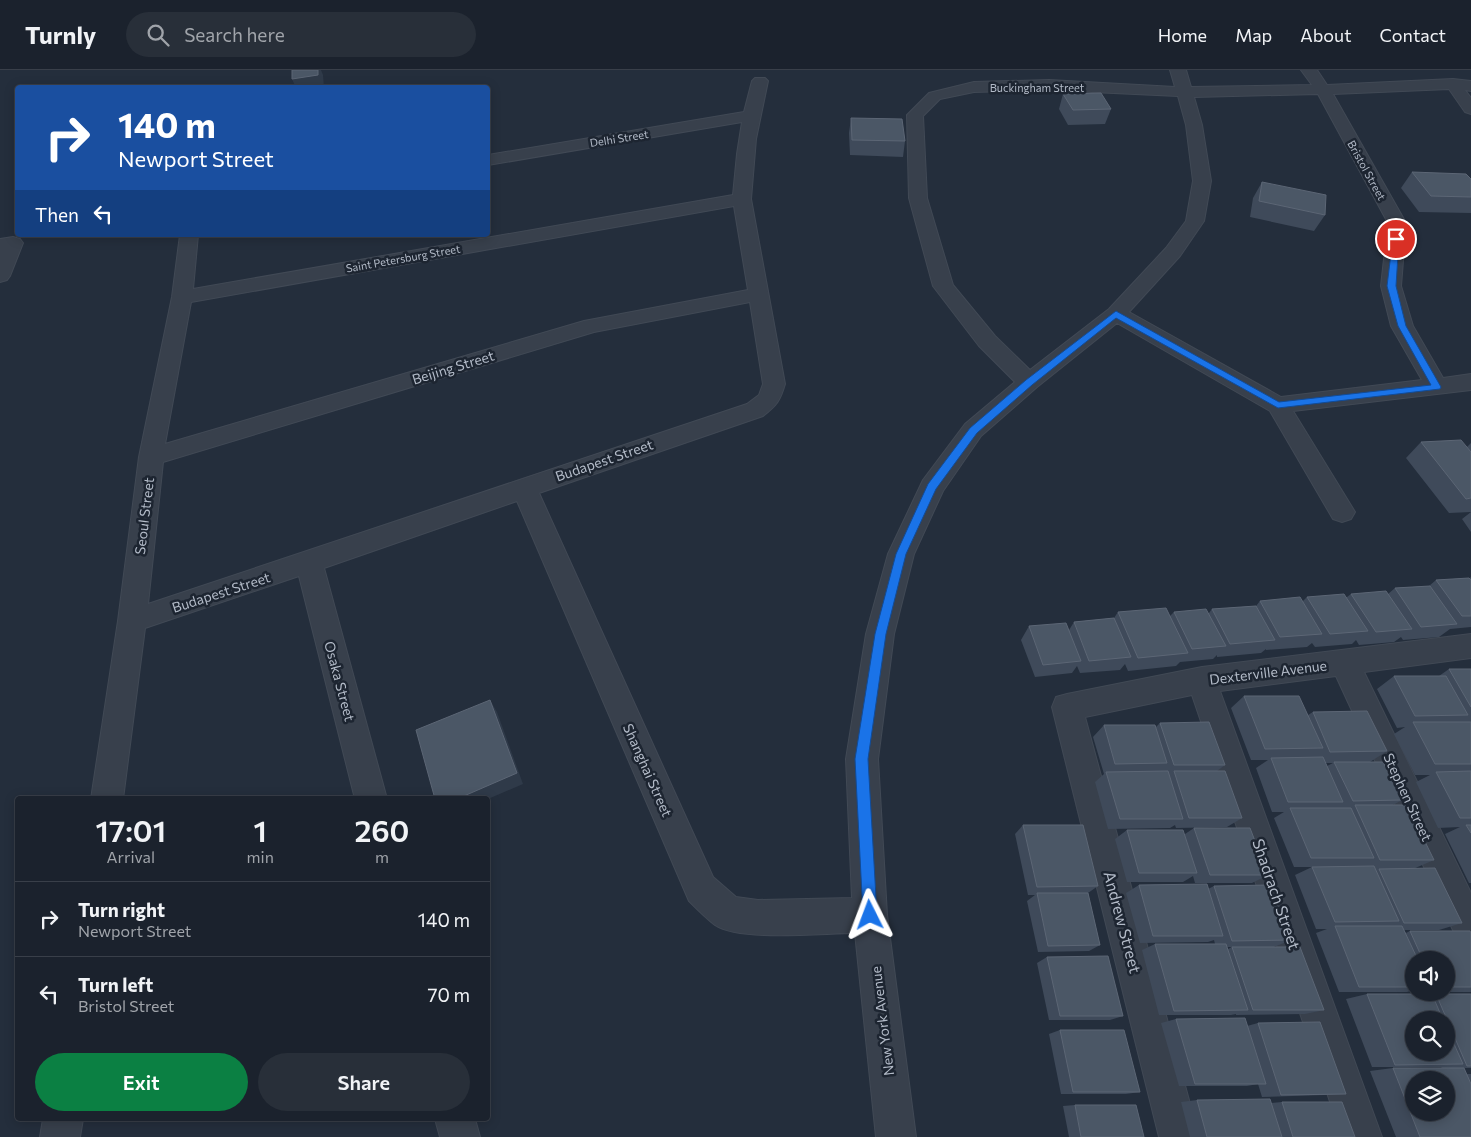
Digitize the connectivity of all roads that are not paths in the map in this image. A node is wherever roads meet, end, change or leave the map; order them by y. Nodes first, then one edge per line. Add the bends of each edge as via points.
1 (1309, 70) edge
2 (1045, 78) edge
3 (760, 81) dead end
4 (1182, 81) edge
5 (1453, 84) junction
6 (1471, 86) edge
7 (1323, 90) junction
8 (1471, 108) edge
9 (750, 116) junction
10 (490, 160) edge
11 (742, 198) junction
12 (189, 237) edge
13 (0, 245) edge
14 (0, 276) edge
15 (759, 294) junction
16 (182, 297) junction
17 (1116, 314) junction
18 (1029, 382) junction
19 (1471, 382) edge
20 (1437, 387) junction
21 (1278, 405) junction
22 (151, 457) junction
23 (524, 487) junction
24 (1342, 512) dead end
25 (309, 563) junction
26 (132, 621) junction
27 (1471, 646) edge
28 (1345, 663) junction
29 (1202, 680) junction
30 (1068, 707) joint
31 (107, 796) edge
32 (370, 796) edge
33 (870, 915) junction
34 (1471, 931) edge
35 (63, 1121) edge
36 (456, 1121) edge
37 (60, 1137) edge
38 (460, 1137) edge
39 (896, 1137) edge
40 (1179, 1137) edge
41 (1362, 1137) edge

1 - 7 street, Bristol Street
2 - 4 street, Buckingham Street
2 - 18 street, Buckingham Street via 974,87 935,96 915,115 918,198 943,286 987,341
3 - 9 street, Budapest Street
4 - 7 street, Buckingham Street via 1265,92
4 - 17 street, New York Avenue via 1194,125 1202,181 1195,221 1173,252
5 - 6 street, Buckingham Street
5 - 7 street, Buckingham Street
5 - 8 street
7 - 20 street, Bristol Street via 1397,223 1392,286 1402,326
9 - 10 street, Delhi Street
9 - 11 street, Budapest Street
11 - 15 street, Budapest Street
11 - 16 street, Saint Petersburg Street
12 - 16 street, Seoul Street
13 - 14 street via 13,243
15 - 22 street, Beijing Street via 590,326
15 - 23 street, Budapest Street via 774,384 769,399 754,410
16 - 22 street, Seoul Street
17 - 18 street, New York Avenue
17 - 21 street
18 - 33 street, New York Avenue via 973,430 932,487 901,554 880,634 862,759
19 - 20 street
20 - 21 street
21 - 24 street
22 - 26 street, Seoul Street
23 - 25 street, Budapest Street
23 - 33 street, Shanghai Street via 701,888 728,913 758,917
25 - 26 street, Budapest Street
25 - 32 street, Osaka Street
26 - 31 street, Seoul Street
27 - 28 street, Dexterville Avenue
28 - 29 street, Dexterville Avenue
28 - 34 street, Stephen Street
29 - 30 street, Dexterville Avenue
29 - 41 street, Shadrach Street
30 - 40 street, Andrew Street
33 - 39 street, New York Avenue
35 - 37 street
36 - 38 street

